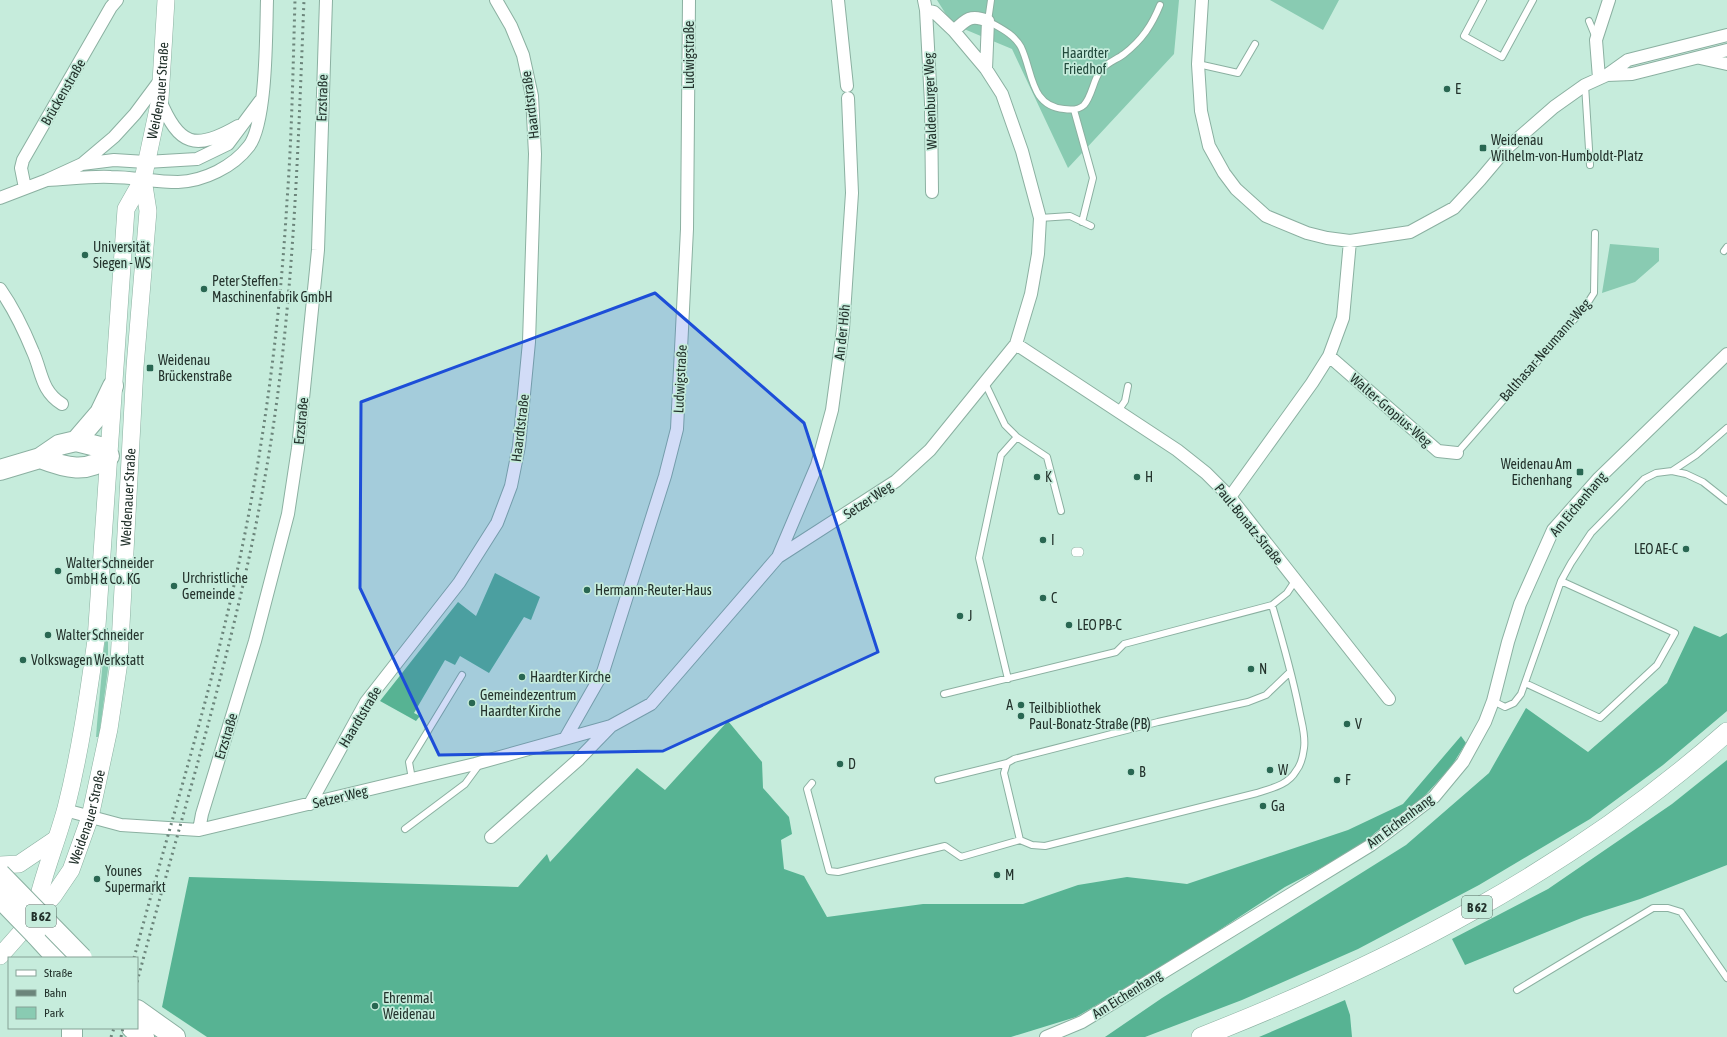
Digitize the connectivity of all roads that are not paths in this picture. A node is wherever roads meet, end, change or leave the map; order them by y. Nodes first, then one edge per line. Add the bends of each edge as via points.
1 (117, 0) edge
2 (166, 0) edge
3 (267, 0) edge
4 (326, 0) edge
5 (496, 0) edge
6 (689, 0) edge
7 (838, 0) edge
8 (991, 0) edge
9 (1202, 0) edge
10 (1483, 0) edge
11 (1533, 0) edge
12 (1609, 0) edge
13 (925, 5) edge
14 (1160, 5) dead end
15 (988, 21) junction
16 (1589, 21) dead end
17 (954, 31) junction
18 (1727, 35) edge
19 (1596, 40) junction
20 (1255, 44) dead end
21 (1727, 50) edge
22 (1696, 57) junction
23 (1198, 64) junction
24 (1727, 64) edge
25 (986, 69) junction
26 (1603, 76) junction
27 (162, 78) junction
28 (1585, 85) junction
29 (261, 98) junction
30 (160, 99) junction
31 (1074, 110) junction
32 (246, 122) junction
33 (146, 162) junction
34 (82, 164) junction
35 (1590, 165) dead end
36 (143, 179) junction
37 (47, 180) junction
38 (25, 188) junction
39 (932, 192) dead end
40 (0, 198) edge
41 (1040, 218) junction
42 (1082, 222) junction
43 (1091, 226) dead end
44 (1595, 233) dead end
45 (1350, 241) junction
46 (0, 289) edge
47 (1016, 344) junction
48 (1727, 354) edge
49 (1329, 356) junction
50 (985, 383) junction
51 (113, 386) junction
52 (1128, 386) dead end
53 (62, 404) dead end
54 (1118, 411) junction
55 (1727, 428) edge
56 (80, 435) junction
57 (1017, 437) junction
58 (1457, 453) joint
59 (109, 456) junction
60 (129, 457) junction
61 (40, 458) junction
62 (0, 470) edge
63 (1672, 472) junction
64 (1230, 497) junction
65 (1727, 501) edge
66 (1061, 511) dead end
67 (778, 557) junction
68 (1295, 581) junction
69 (1561, 581) junction
70 (1272, 605) junction
71 (1290, 672) junction
72 (462, 675) dead end
73 (1008, 679) junction
74 (1525, 683) junction
75 (944, 694) dead end
76 (1389, 699) dead end
77 (1493, 701) junction
78 (612, 726) junction
79 (1727, 732) edge
80 (566, 738) junction
81 (482, 762) junction
82 (1007, 763) junction
83 (412, 779) junction
84 (938, 780) dead end
85 (812, 783) dead end
86 (310, 804) junction
87 (66, 810) junction
88 (90, 817) junction
89 (405, 829) dead end
90 (199, 830) junction
91 (491, 837) dead end
92 (56, 840) junction
93 (1020, 840) junction
94 (0, 865) edge
95 (0, 874) edge
96 (0, 880) edge
97 (0, 899) edge
98 (29, 918) junction
99 (0, 956) edge
100 (48, 957) edge
101 (56, 957) edge
102 (81, 957) edge
103 (1727, 978) edge
104 (1517, 990) dead end
105 (138, 1011) edge
106 (133, 1029) edge
107 (144, 1037) edge
108 (175, 1037) edge
109 (1046, 1037) edge
110 (1201, 1037) edge

1 - 38 street, Brückenstraße via 23,160 21,168
2 - 27 main road, Weidenauer Straße
3 - 29 street
4 - 90 street, Erzstraße via 318,250 298,448 288,514 255,640
5 - 86 street, Haardtstraße via 511,26 523,55 532,96 535,154 529,342 519,446 511,486 496,523 459,583 366,702
6 - 80 street, Ludwigstraße via 687,229 677,429 665,476 602,672
7 - 67 street, An der Höh via 848,92 852,193 843,329 832,410 817,465
8 - 15 lane
9 - 23 street
10 - 11 lane via 1464,36 1502,57
12 - 19 street
13 - 17 street, Waldenburger Weg
13 - 39 street, Waldenburger Weg via 931,103
14 - 31 lane via 1151,26 1136,44 1100,72 1084,105
15 - 17 street via 972,17
15 - 25 street
15 - 31 lane via 1009,33 1021,47 1038,96 1055,108
16 - 19 lane
17 - 25 street, Waldenburger Weg
18 - 26 street via 1628,60
19 - 26 street
20 - 23 lane via 1238,74
21 - 22 street
22 - 24 street
22 - 26 street via 1632,74
23 - 45 street via 1201,111 1209,146 1236,189 1266,216 1287,226 1327,238
25 - 41 street, Waldenburger Weg via 1002,94 1022,152
26 - 28 street
27 - 30 main road, Weidenauer Straße
27 - 34 street via 114,137
28 - 35 lane
28 - 45 street via 1554,107 1507,148 1454,208 1410,232
29 - 32 street
29 - 36 street via 258,125 250,146 233,162 194,180 179,182
30 - 32 street via 169,122 190,140 202,141 220,136
30 - 33 main road, Weidenauer Straße
31 - 42 lane via 1092,178
32 - 33 street via 228,144 197,159
33 - 34 street via 114,160
33 - 36 main road, Weidenauer Straße
34 - 37 street
36 - 37 street via 83,177
36 - 51 main road, Weidenauer Straße via 126,209
36 - 60 main road, Weidenauer Straße via 148,210
37 - 38 street
38 - 40 street
41 - 42 lane via 1070,216
41 - 47 street, Setzer Weg via 1038,254 1031,294
42 - 43 lane
44 - 58 lane, Balthasar-Neumann-Weg via 1594,293 1585,307
45 - 49 street via 1343,318
46 - 53 street via 14,308 44,384 52,398
47 - 50 street, Setzer Weg
47 - 54 street, Paul-Bonatz-Straße
48 - 77 street, Am Eichenhang via 1599,478 1553,530 1520,604
49 - 58 street, Walter-Gropius-Weg via 1438,451
49 - 64 street
50 - 57 lane via 1005,425
50 - 67 street, Setzer Weg via 930,450 896,481
51 - 56 highway via 100,413
51 - 59 main road, Weidenauer Straße
52 - 54 lane
54 - 64 street, Paul-Bonatz-Straße via 1177,450 1206,473
55 - 63 lane
56 - 59 highway via 100,447
56 - 61 highway
57 - 66 lane via 1047,457
57 - 73 lane via 1001,455 979,558
59 - 60 main road
59 - 61 highway via 88,468 62,466
59 - 87 main road, Weidenauer Straße via 96,640 81,746
60 - 88 main road, Weidenauer Straße via 119,662 109,729
61 - 62 highway
63 - 65 lane via 1686,474 1703,482
63 - 69 lane via 1656,473 1634,488 1591,534
64 - 68 street, Paul-Bonatz-Straße
67 - 78 street, Setzer Weg via 651,704
68 - 70 lane via 1287,593
68 - 76 street, Paul-Bonatz-Straße
69 - 74 lane
69 - 74 lane via 1675,633 1657,665 1600,718
70 - 71 lane
70 - 73 lane via 1124,644 1116,652
71 - 82 lane via 1266,695 1248,702 1070,744
71 - 93 lane via 1303,730 1304,747 1297,771 1289,780 1257,793 1045,846 1032,845
72 - 83 lane via 409,762
73 - 75 lane
74 - 77 lane via 1514,703 1505,707
77 - 109 street, Am Eichenhang via 1485,722 1463,762 1434,797 1371,845 1082,1022
78 - 80 street, Setzer Weg
78 - 91 street, Setzer Weg via 578,760
79 - 110 main road, B 62 via 1694,762 1638,805 1506,892 1333,982
80 - 81 street, Setzer Weg
81 - 83 street, Setzer Weg
81 - 89 lane via 465,784
82 - 84 lane
82 - 93 lane via 1004,773
83 - 86 street, Setzer Weg
85 - 93 lane via 807,789 829,871 838,872 945,846 961,857
86 - 90 street, Setzer Weg
87 - 88 street, Setzer Weg
87 - 92 main road, Weidenauer Straße
88 - 90 street, Setzer Weg via 121,825
88 - 98 main road, Weidenauer Straße via 71,870 54,895
92 - 94 main road via 19,864
92 - 98 main road, Weidenauer Straße
95 - 102 highway, B 62, bridge
96 - 98 lane
97 - 98 highway, B 62, bridge
97 - 98 lane
98 - 99 main road, Weidenauer Straße
98 - 100 highway
98 - 101 highway, B 62
103 - 104 lane via 1681,912 1668,908 1653,908
105 - 108 highway
106 - 107 highway

